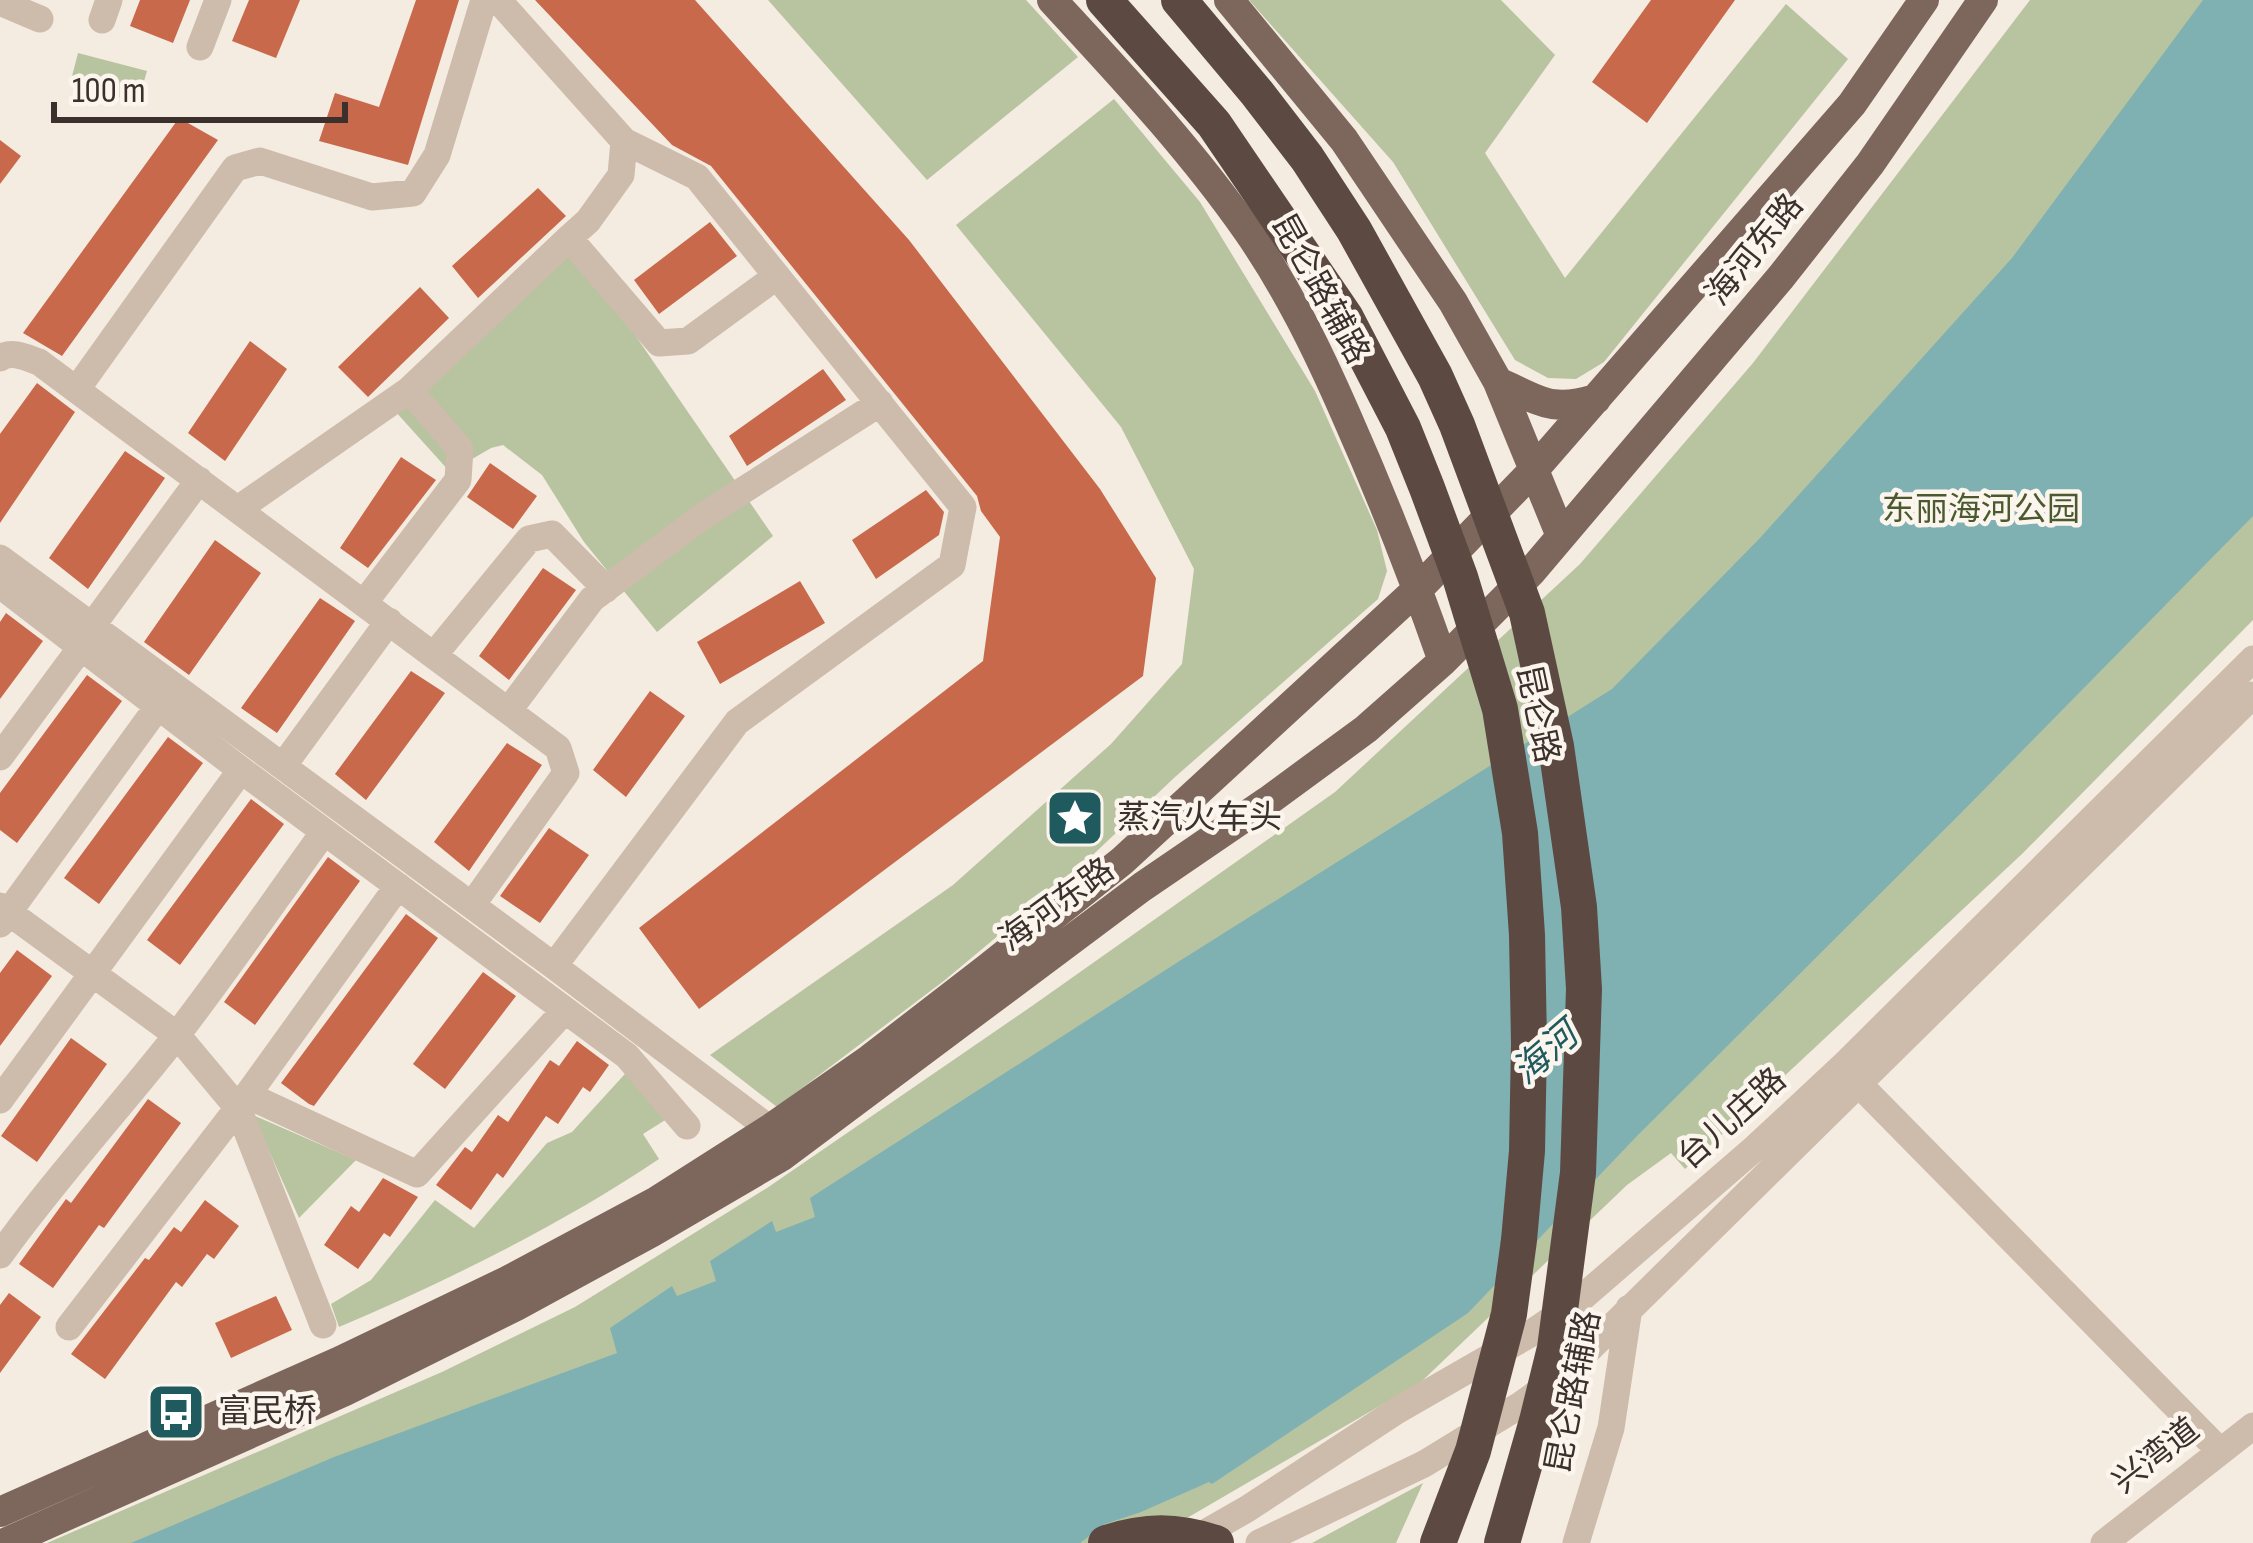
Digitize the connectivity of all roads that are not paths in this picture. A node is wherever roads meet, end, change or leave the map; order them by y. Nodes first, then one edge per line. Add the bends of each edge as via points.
1 (218, 0) edge
2 (484, 0) edge
3 (497, 0) edge
4 (1052, 0) edge
5 (1104, 0) edge
6 (1179, 0) edge
7 (1229, 0) edge
8 (1924, 0) edge
9 (1983, 0) edge
10 (2, 2) edge
11 (40, 19) dead end
12 (200, 47) dead end
13 (624, 141) junction
14 (569, 238) junction
15 (777, 276) junction
16 (0, 358) edge
17 (1498, 382) junction
18 (77, 389) junction
19 (409, 390) junction
20 (1596, 400) junction
21 (880, 403) junction
22 (1531, 463) junction
23 (199, 480) junction
24 (238, 508) junction
25 (1561, 536) junction
26 (1405, 555) junction
27 (1531, 572) junction
28 (0, 579) edge
29 (1420, 587) junction
30 (606, 589) junction
31 (364, 603) junction
32 (389, 622) junction
33 (1478, 626) junction
34 (1376, 628) junction
35 (87, 636) junction
36 (434, 655) junction
37 (2253, 659) edge
38 (1443, 662) junction
39 (2253, 695) edge
40 (159, 705) junction
41 (508, 710) junction
42 (0, 757) edge
43 (283, 766) junction
44 (241, 770) junction
45 (324, 832) junction
46 (398, 886) junction
47 (472, 905) junction
48 (3, 914) edge
49 (554, 966) junction
50 (93, 974) junction
51 (565, 1010) junction
52 (177, 1035) junction
53 (1850, 1075) junction
54 (0, 1100) edge
55 (243, 1102) junction
56 (687, 1126) dead end
57 (770, 1129) junction
58 (1635, 1252) junction
59 (0, 1255) edge
60 (1628, 1314) junction
61 (323, 1325) dead end
62 (69, 1328) dead end
63 (2253, 1426) edge
64 (2220, 1451) junction
65 (0, 1512) edge
66 (1271, 1541) edge
67 (5, 1543) edge
68 (1106, 1543) edge
69 (1187, 1543) edge
70 (1216, 1543) edge
71 (1438, 1543) edge
72 (1502, 1543) edge
73 (1576, 1543) edge
74 (2104, 1543) edge

1 - 12 street
2 - 18 street via 437,155 412,193 372,197 260,161 235,168
3 - 13 street
4 - 26 main road, 昆仑路辅路 via 1249,232 1328,372
5 - 71 highway, 昆仑路 via 1214,124 1346,318 1427,488 1500,709 1527,935 1520,1240 1493,1379
6 - 72 highway, 昆仑路 via 1307,158 1410,328 1457,424 1527,613 1556,746 1584,989 1578,1173 1551,1366
7 - 17 main road via 1344,140
8 - 20 main road, 海河东路 via 1852,104
9 - 25 main road, 海河东路 via 1841,202
10 - 11 street
13 - 14 street via 621,175
13 - 15 street via 698,177
14 - 15 street via 659,343 688,341
14 - 19 street
15 - 21 street
16 - 18 street via 39,362
17 - 20 main road via 1552,406
17 - 22 main road
18 - 23 street
19 - 24 street
19 - 31 street via 460,449 458,480
20 - 22 main road, 海河东路
21 - 30 street
21 - 49 street via 963,507 952,565 736,722
22 - 25 main road
22 - 27 main road via 1546,532
22 - 29 main road, 海河东路
23 - 24 street
23 - 35 street
24 - 31 street
25 - 27 main road, 海河东路
26 - 29 main road, 昆仑路辅路
26 - 34 main road via 1400,590
27 - 33 main road, 海河东路
28 - 35 street
29 - 33 main road via 1448,626
29 - 34 main road, 海河东路
29 - 38 main road
30 - 36 street via 552,535 529,539
30 - 41 street
31 - 32 street
32 - 36 street
32 - 43 street
33 - 38 main road, 海河东路
34 - 57 main road, 海河东路 via 1122,861
35 - 40 street
35 - 42 street
35 - 43 street
36 - 41 street
37 - 53 street, 台儿庄路
38 - 67 main road, 海河东路 via 1366,729 782,1156 516,1306
39 - 53 street, 台儿庄路
40 - 44 street
40 - 48 street
41 - 47 street via 559,748 566,773
43 - 47 street
44 - 45 street
44 - 50 street
45 - 46 street
45 - 52 street
46 - 51 street
46 - 55 street
47 - 49 street
48 - 50 street
49 - 57 street
50 - 52 street
50 - 54 street
51 - 55 street via 417,1174
51 - 56 street via 627,1056
52 - 55 street
52 - 59 street
53 - 58 street, 台儿庄路
53 - 60 street, 台儿庄路
53 - 64 street
55 - 61 street
55 - 62 street
57 - 65 main road, 海河东路 via 507,1281
58 - 60 street, 昆仑路辅路
58 - 69 street, 台儿庄路 via 1530,1334
60 - 66 street, 台儿庄路 via 1522,1404
60 - 73 street, 昆仑路辅路 via 1611,1428
63 - 64 street, 兴湾道
64 - 74 street, 兴湾道
68 - 70 highway via 1180,1532

